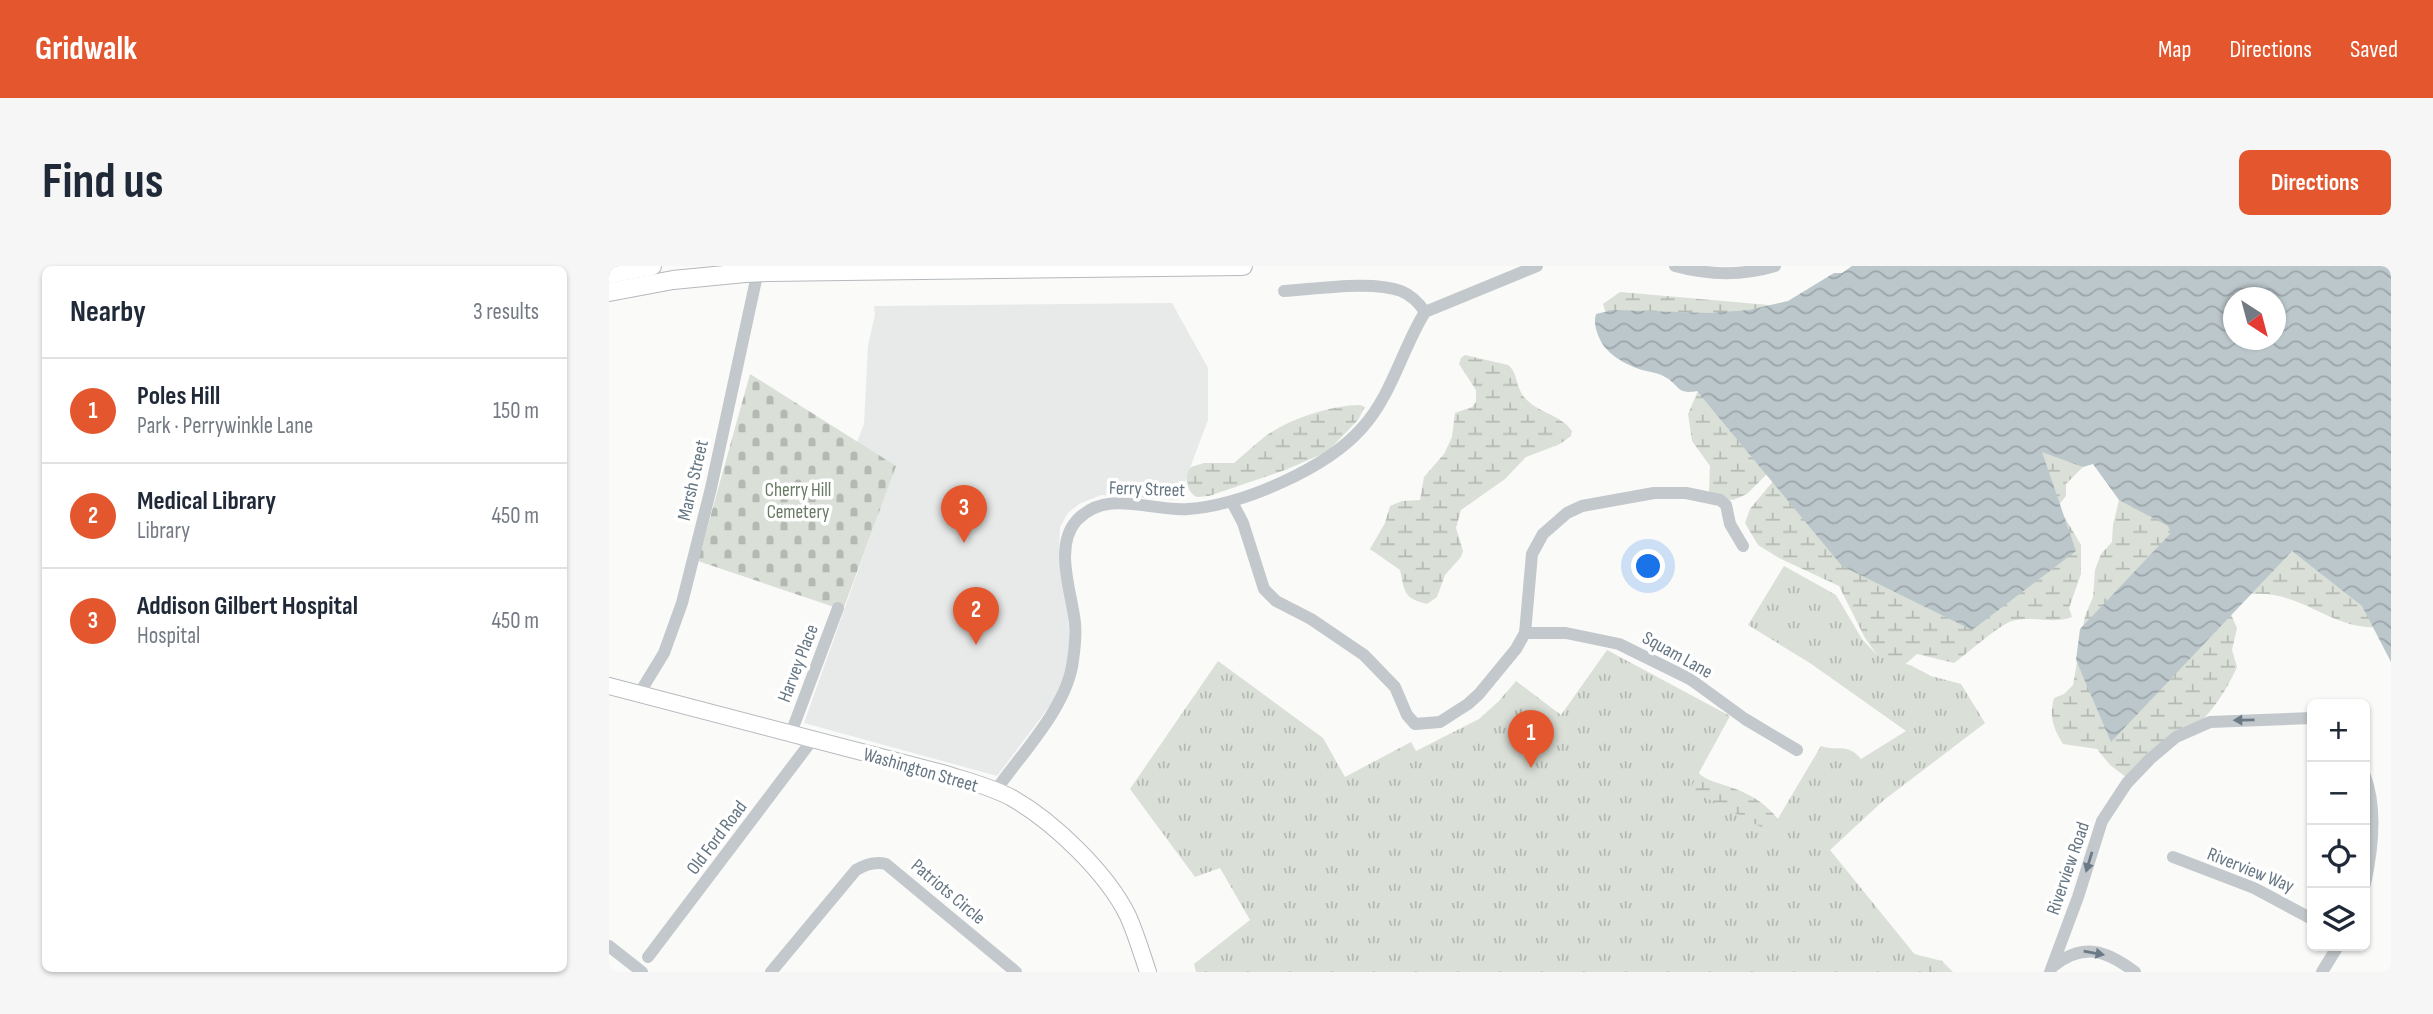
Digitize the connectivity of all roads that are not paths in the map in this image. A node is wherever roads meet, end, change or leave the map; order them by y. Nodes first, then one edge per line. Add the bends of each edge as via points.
1 (652, 266) edge
2 (1243, 266) edge
3 (1537, 266) edge
4 (1675, 266) edge
5 (1775, 266) edge
6 (1755, 268) edge
7 (757, 270) edge
8 (609, 274) edge
9 (1285, 291) dead end
10 (609, 292) edge
11 (1425, 312) junction
12 (1232, 502) junction
13 (1743, 546) dead end
14 (838, 608) dead end
15 (1525, 633) junction
16 (609, 686) edge
17 (639, 694) junction
18 (2307, 718) edge
19 (791, 733) junction
20 (813, 739) junction
21 (1797, 750) dead end
22 (996, 790) junction
23 (2370, 796) edge
24 (2370, 844) edge
25 (2173, 857) dead end
26 (2307, 916) edge
27 (609, 946) edge
28 (2335, 951) edge
29 (648, 957) dead end
30 (2051, 969) edge
31 (642, 972) edge
32 (771, 972) edge
33 (1016, 972) edge
34 (1148, 972) edge
35 (2135, 972) edge
36 (2322, 972) edge

1 - 8 highway
2 - 7 highway
3 - 11 street
4 - 6 street via 1699,273 1734,274
5 - 6 street
7 - 10 highway
7 - 17 street, Marsh Street via 685,591 670,639
9 - 11 street via 1380,287 1402,291
11 - 12 street, Ferry Street via 1387,390 1356,434 1322,461
12 - 15 street via 1264,589 1364,655 1395,687 1415,724 1440,722 1479,694
12 - 22 street, Ferry Street via 1177,510 1121,502 1102,504 1077,521 1068,536 1066,553 1076,632 1070,676 1055,709
13 - 15 street via 1720,500 1665,492 1582,506 1557,521 1534,547
14 - 19 street, Harvey Place
15 - 21 street, Squam Lane via 1566,633 1630,649 1690,679
16 - 17 main road, Washington Street
17 - 19 main road, Washington Street
18 -> 30 street, Riverview Road via 2210,722 2176,737 2150,759 2120,792 2102,821
19 - 20 main road, Washington Street
20 - 22 main road, Washington Street
20 - 29 street, Old Ford Road
22 - 34 main road, Washington Street via 1056,830 1101,877 1127,915
23 - 24 street
25 - 26 street, Riverview Way via 2254,888
27 - 31 street
28 - 36 street
30 -> 35 street, Riverview Road via 2078,951 2088,950
32 - 33 street, Patriots Circle via 856,870 879,862

